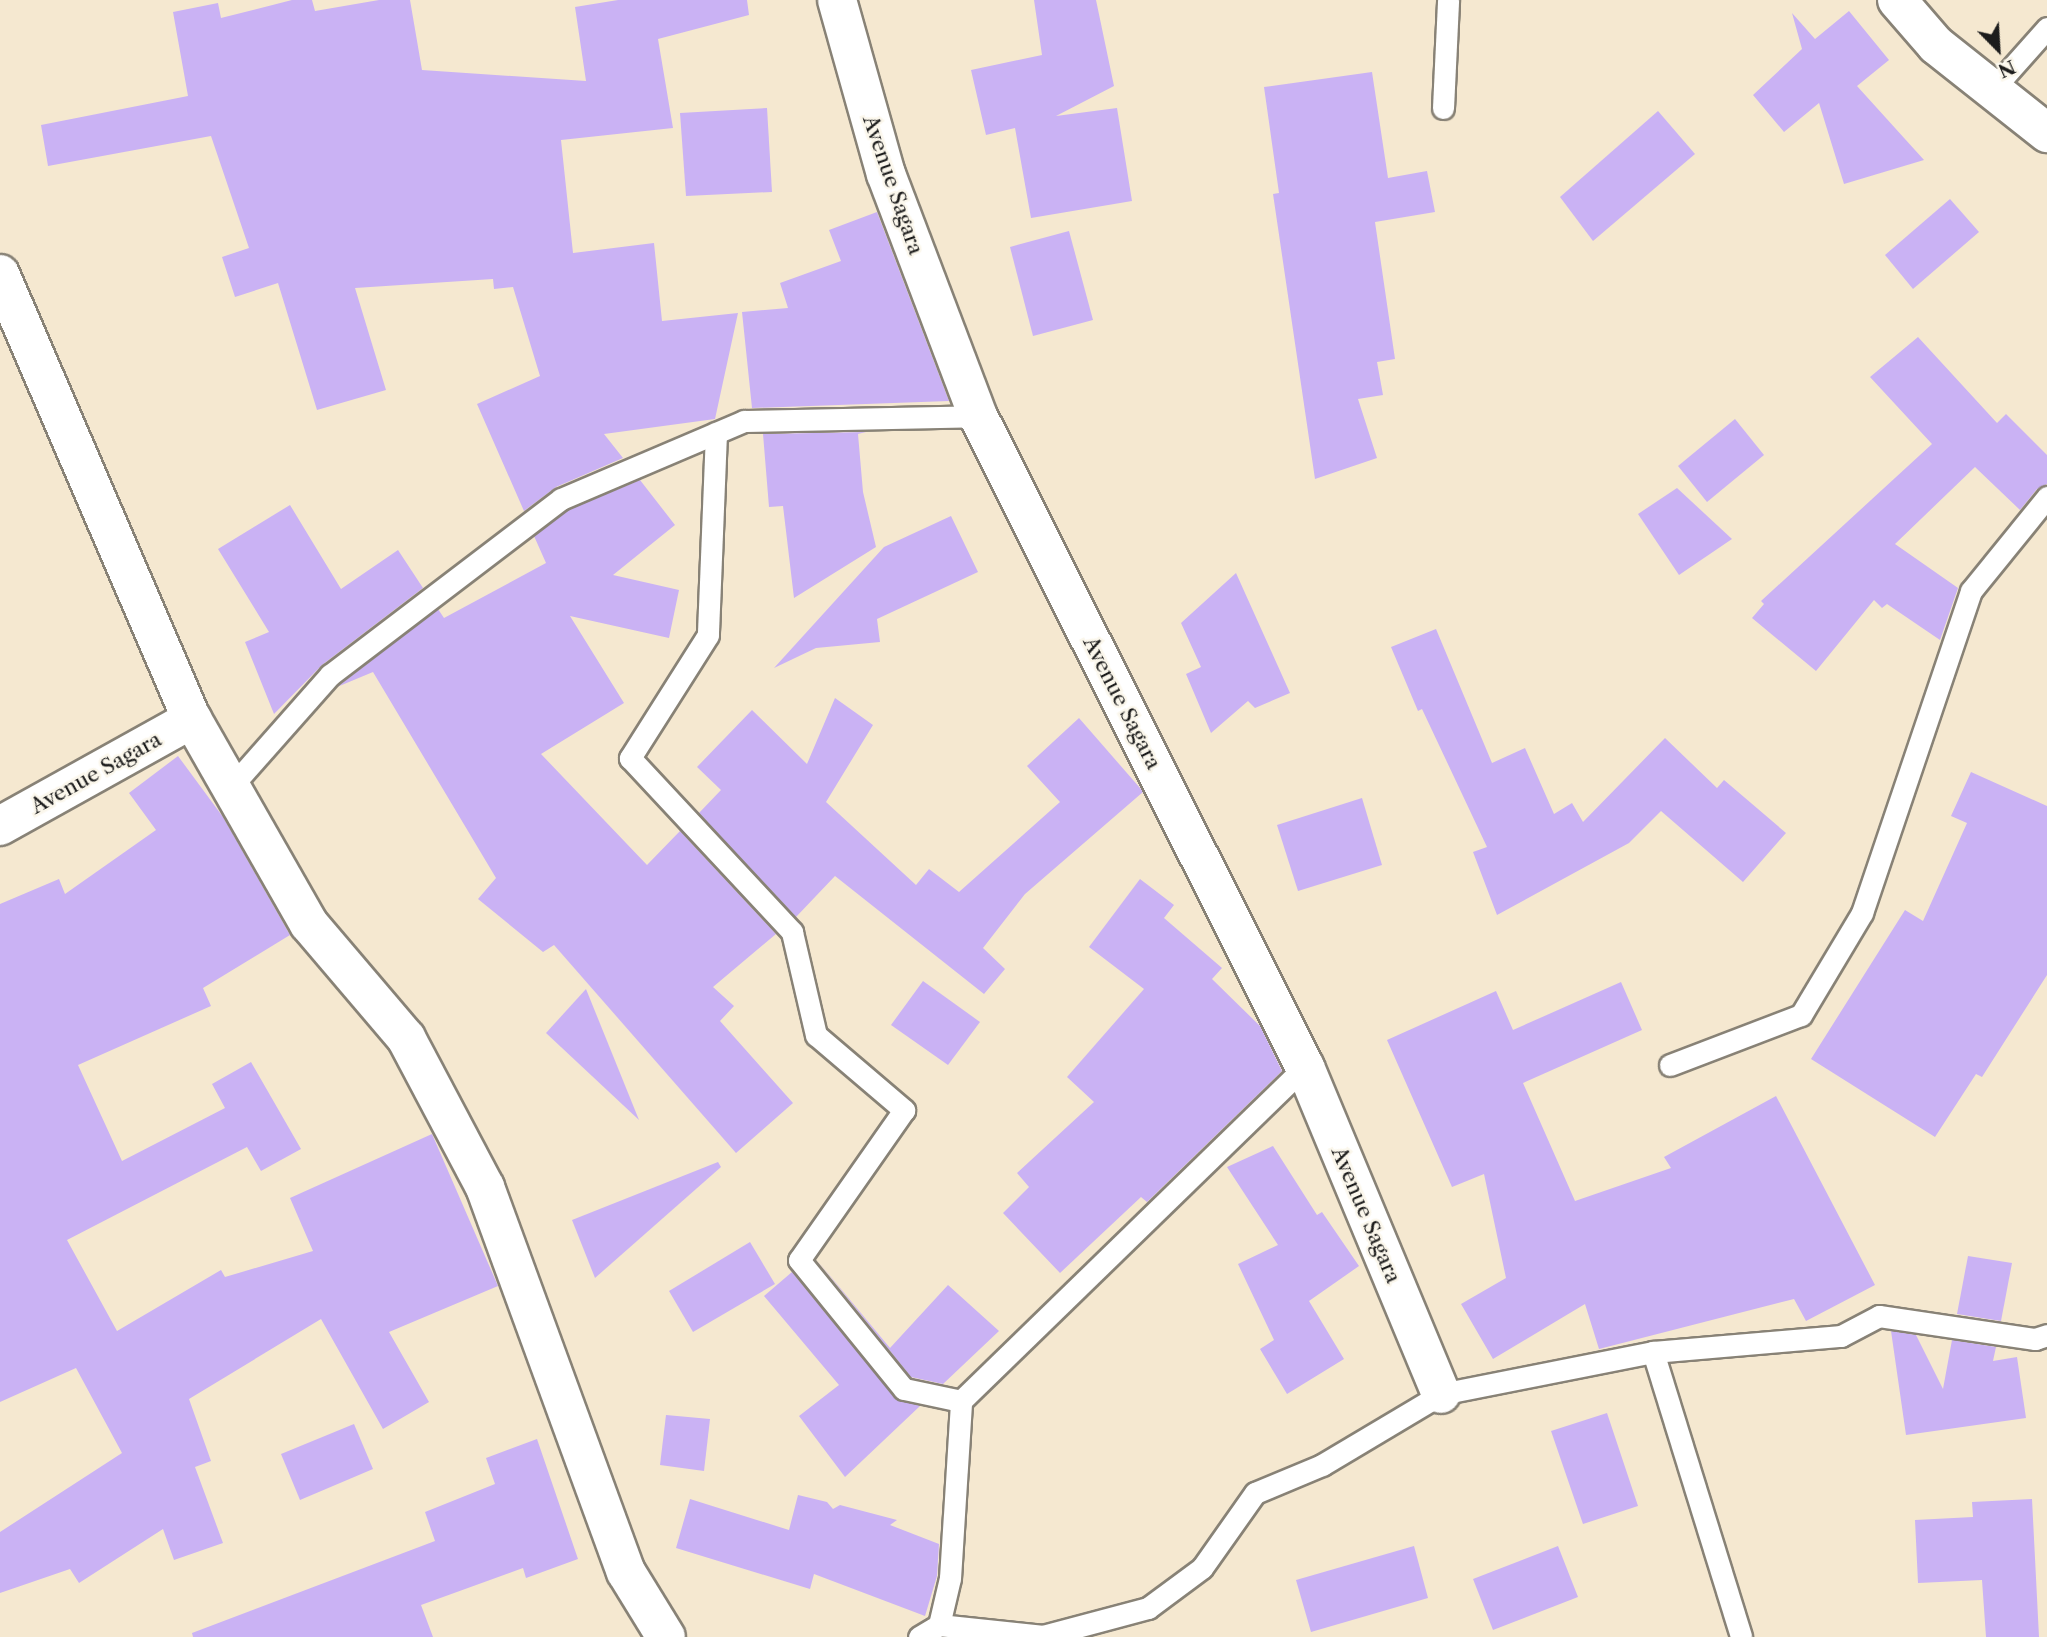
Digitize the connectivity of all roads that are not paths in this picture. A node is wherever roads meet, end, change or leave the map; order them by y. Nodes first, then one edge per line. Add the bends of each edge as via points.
1 (836, 0) edge
2 (1448, 0) edge
3 (1897, 0) edge
4 (2047, 28) edge
5 (1992, 90) junction
6 (1443, 108) dead end
7 (2047, 133) edge
8 (0, 274) edge
9 (978, 416) junction
10 (716, 433) junction
11 (2047, 497) edge
12 (192, 719) junction
13 (230, 788) junction
14 (0, 826) edge
15 (1670, 1065) dead end
16 (1305, 1067) junction
17 (2047, 1335) edge
18 (1653, 1352) junction
19 (1441, 1394) junction
20 (961, 1401) junction
21 (939, 1625) junction
22 (666, 1637) edge
23 (919, 1637) edge
24 (1741, 1637) edge

1 - 9 street, Avenue Sagara via 886,174
2 - 6 lane
3 - 5 street via 1936,45
4 - 5 lane
5 - 7 street
8 - 12 street
9 - 10 lane via 744,421
9 - 16 street, Avenue Sagara
10 - 13 lane via 561,499 330,675
10 - 20 lane via 708,635 630,758 792,932 816,1035 904,1110 799,1260 904,1388
11 - 15 lane via 1971,591 1862,913 1801,1015
12 - 13 street
12 - 14 street, Avenue Sagara
13 - 22 street via 309,924 407,1038 485,1186 626,1572
16 - 19 street, Avenue Sagara
16 - 20 lane
17 - 18 lane via 2035,1339 1879,1316 1840,1336
18 - 19 lane
18 - 24 lane
19 - 21 lane via 1322,1465 1255,1493 1202,1568 1148,1608 1043,1636
20 - 21 lane via 950,1578
21 - 23 lane

